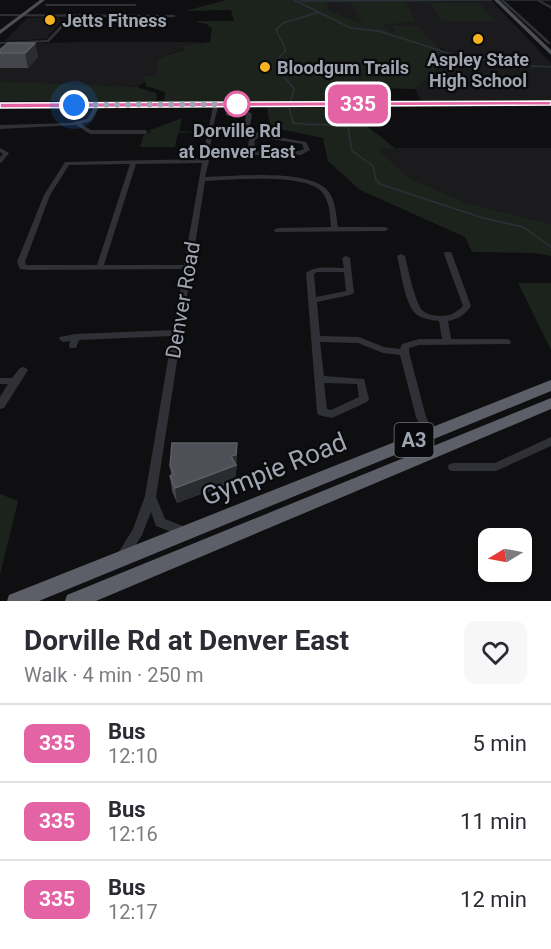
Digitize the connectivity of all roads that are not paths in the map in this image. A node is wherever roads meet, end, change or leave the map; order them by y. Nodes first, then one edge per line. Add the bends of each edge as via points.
1 (56, 0) edge
2 (84, 0) edge
3 (112, 0) edge
4 (138, 0) edge
5 (496, 0) edge
6 (502, 0) edge
7 (538, 0) edge
8 (47, 3) edge
9 (80, 5) junction
10 (108, 5) junction
11 (135, 5) junction
12 (507, 8) junction
13 (551, 8) edge
14 (0, 15) edge
15 (23, 15) junction
16 (70, 15) junction
17 (94, 15) junction
18 (129, 15) junction
19 (174, 16) dead end
20 (0, 32) edge
21 (0, 38) edge
22 (0, 43) edge
23 (541, 43) junction
24 (550, 43) edge
25 (551, 53) edge
26 (216, 104) junction
27 (551, 104) edge
28 (0, 105) edge
29 (98, 105) junction
30 (228, 114) dead end
31 (77, 124) junction
32 (0, 127) edge
33 (247, 128) junction
34 (210, 129) junction
35 (145, 132) dead end
36 (258, 135) junction
37 (0, 150) edge
38 (0, 161) edge
39 (206, 161) junction
40 (134, 162) junction
41 (203, 179) junction
42 (335, 229) junction
43 (385, 229) dead end
44 (278, 230) dead end
45 (448, 254) dead end
46 (401, 256) dead end
47 (346, 258) dead end
48 (100, 267) junction
49 (188, 267) junction
50 (348, 270) junction
51 (313, 300) junction
52 (443, 319) junction
53 (177, 333) junction
54 (63, 339) dead end
55 (318, 339) junction
56 (447, 342) junction
57 (507, 342) dead end
58 (404, 352) junction
59 (23, 370) dead end
60 (321, 379) junction
61 (2, 381) dead end
62 (15, 381) junction
63 (551, 385) edge
64 (551, 403) edge
65 (0, 405) edge
66 (429, 434) junction
67 (551, 441) edge
68 (453, 467) dead end
69 (277, 495) junction
70 (151, 496) junction
71 (287, 513) junction
72 (186, 532) junction
73 (120, 559) junction
74 (16, 601) edge
75 (74, 601) edge

1 - 8 street
2 - 9 street
3 - 10 street
4 - 11 street
5 - 12 main road
6 - 12 street
7 - 13 street
8 - 9 street
8 - 15 main road via 34,6
9 - 10 street
9 - 16 street
10 - 11 street
11 - 18 street
12 - 23 main road
12 - 24 street
14 - 15 street
15 - 16 street
15 - 20 main road
15 - 21 main road
16 - 17 street
17 - 18 street
17 - 22 street via 87,24 62,26 48,41
18 - 19 street
23 - 24 street
23 - 25 main road
26 - 27 street
26 - 29 street
26 - 34 street, Denver Road
28 - 29 street
29 - 31 street via 89,120
30 - 33 street via 249,111
31 - 32 street
31 - 35 street via 90,132
33 - 34 street
33 - 36 street
34 - 39 street, Denver Road
36 - 36 street via 252,139 250,154 308,153 304,142
37 - 38 street via 6,153
39 - 40 street
39 - 41 street, Denver Road
40 - 48 street
40 - 48 street via 64,165 47,195 21,262 29,268
41 - 42 street via 288,179 316,184 327,195
41 - 49 street, Denver Road
42 - 43 street
42 - 44 street
45 - 52 street via 467,306
46 - 52 street via 418,312
47 - 50 street
48 - 49 street
49 - 53 street, Denver Road
50 - 51 street via 350,293
50 - 51 street via 312,271
51 - 55 street
52 - 56 street
53 - 54 street
53 - 70 street, Denver Road
55 - 58 street via 359,340 384,350
55 - 60 street
56 - 57 street
56 - 58 street via 410,343
58 - 66 street
59 - 62 street
60 - 60 street via 322,408 326,414 364,399 361,381
61 - 62 street
62 - 65 street
63 - 66 highway, Gympie Road / A3
64 - 71 highway, Gympie Road / A3
66 - 69 highway, Gympie Road / A3
67 - 68 street via 496,467
69 - 71 highway
69 - 72 highway, Gympie Road / A3
70 - 72 street via 160,522
70 - 73 street, Denver Road via 138,531
71 - 75 highway, Gympie Road / A3
72 - 73 highway, Gympie Road / A3
73 - 74 highway, Gympie Road / A3

